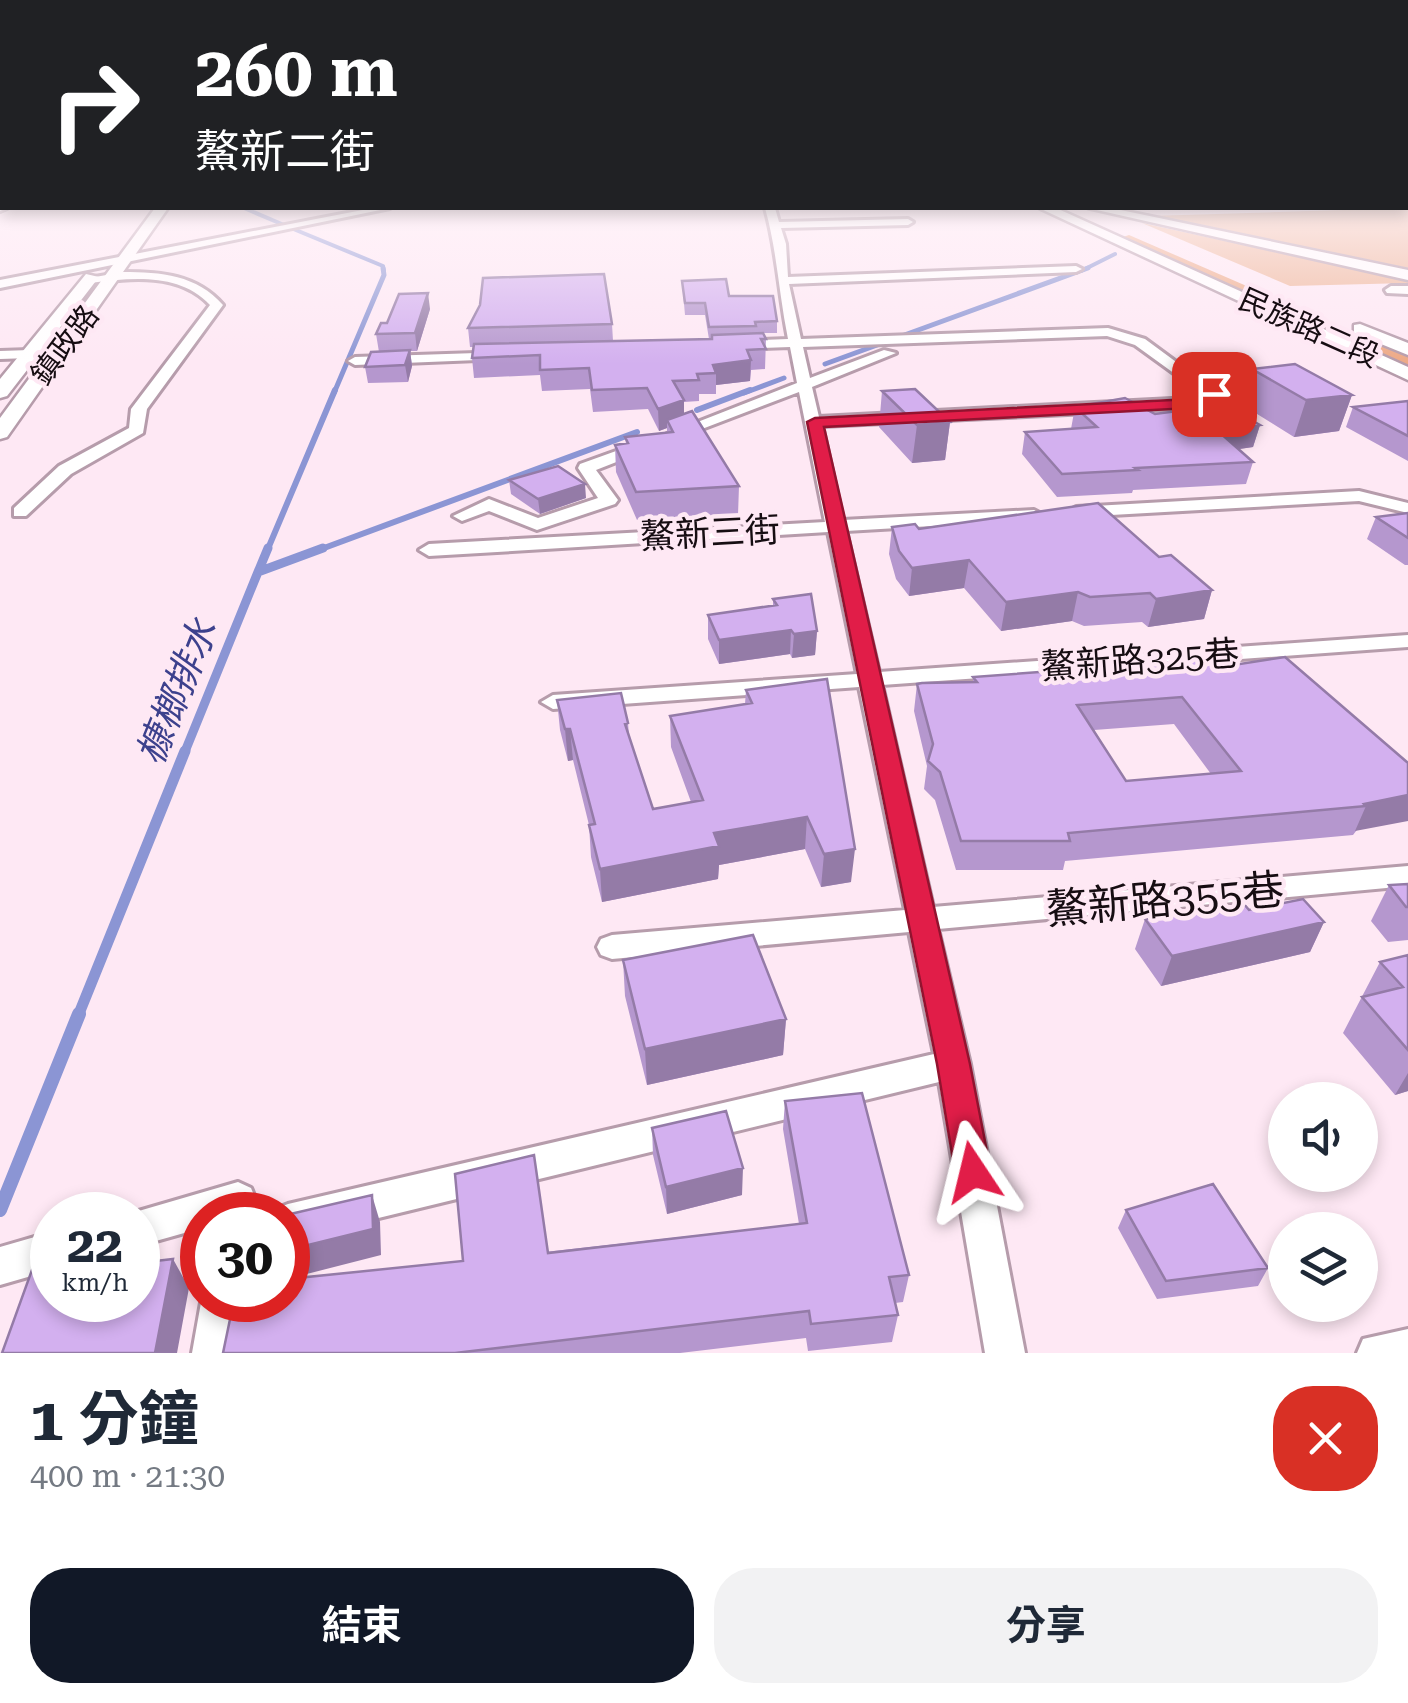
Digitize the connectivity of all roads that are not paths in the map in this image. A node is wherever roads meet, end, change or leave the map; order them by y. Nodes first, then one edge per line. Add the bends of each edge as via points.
1 (120, 238) edge
2 (140, 238) edge
3 (242, 238) edge
4 (779, 238) edge
5 (1112, 238) edge
6 (1234, 238) edge
7 (119, 268) junction
8 (1076, 269) dead end
9 (94, 272) junction
10 (1408, 276) edge
11 (782, 281) junction
12 (0, 284) edge
13 (1392, 290) dead end
14 (1408, 290) edge
15 (1342, 321) dead end
16 (797, 343) junction
17 (720, 346) edge
18 (1408, 350) edge
19 (888, 352) dead end
20 (30, 354) junction
21 (524, 354) edge
22 (0, 355) edge
23 (355, 361) dead end
24 (1408, 374) edge
25 (806, 384) junction
26 (0, 392) edge
27 (815, 422) junction
28 (0, 433) edge
29 (1408, 508) edge
30 (20, 512) dead end
31 (462, 516) dead end
32 (838, 526) junction
33 (429, 550) dead end
34 (1408, 641) edge
35 (871, 680) junction
36 (553, 702) edge
37 (1408, 876) edge
38 (923, 922) junction
39 (612, 947) dead end
40 (953, 1064) junction
41 (310, 1217) edge
42 (217, 1322) edge
43 (1408, 1349) edge
44 (212, 1353) edge
45 (1006, 1353) edge
46 (1377, 1353) edge

1 - 9 street, 鎮政路
2 - 7 street, 鎮政路
3 - 7 street
4 - 11 street
5 - 24 street, 民族路二段
6 - 10 street
7 - 9 street
7 - 28 street, 鎮政路
7 - 30 street via 208,293 218,305 140,410 137,430 65,470
8 - 11 street
9 - 12 street
9 - 20 street, 鎮政路
11 - 16 street
13 - 14 street
15 - 18 street, 民族路二段
16 - 17 street
16 - 25 street
16 - 27 street via 1108,332 1131,336 1212,390 1210,399
19 - 25 street, 鰲新三街
20 - 22 street
20 - 26 street, 鎮政路
21 - 23 street
25 - 27 street
25 - 31 street, 鰲新三街 via 586,468 609,500 535,524 489,504
27 - 32 street
29 - 32 street, 鰲新三街 via 1359,496
32 - 33 street, 鰲新三街
32 - 35 street
34 - 35 street, 鰲新路325巷
35 - 36 street, 鰲新路325巷
35 - 38 street
37 - 38 street, 鰲新路355巷
38 - 39 street, 鰲新路355巷
38 - 40 street
40 - 41 street
40 - 45 street
42 - 44 street
43 - 46 street

